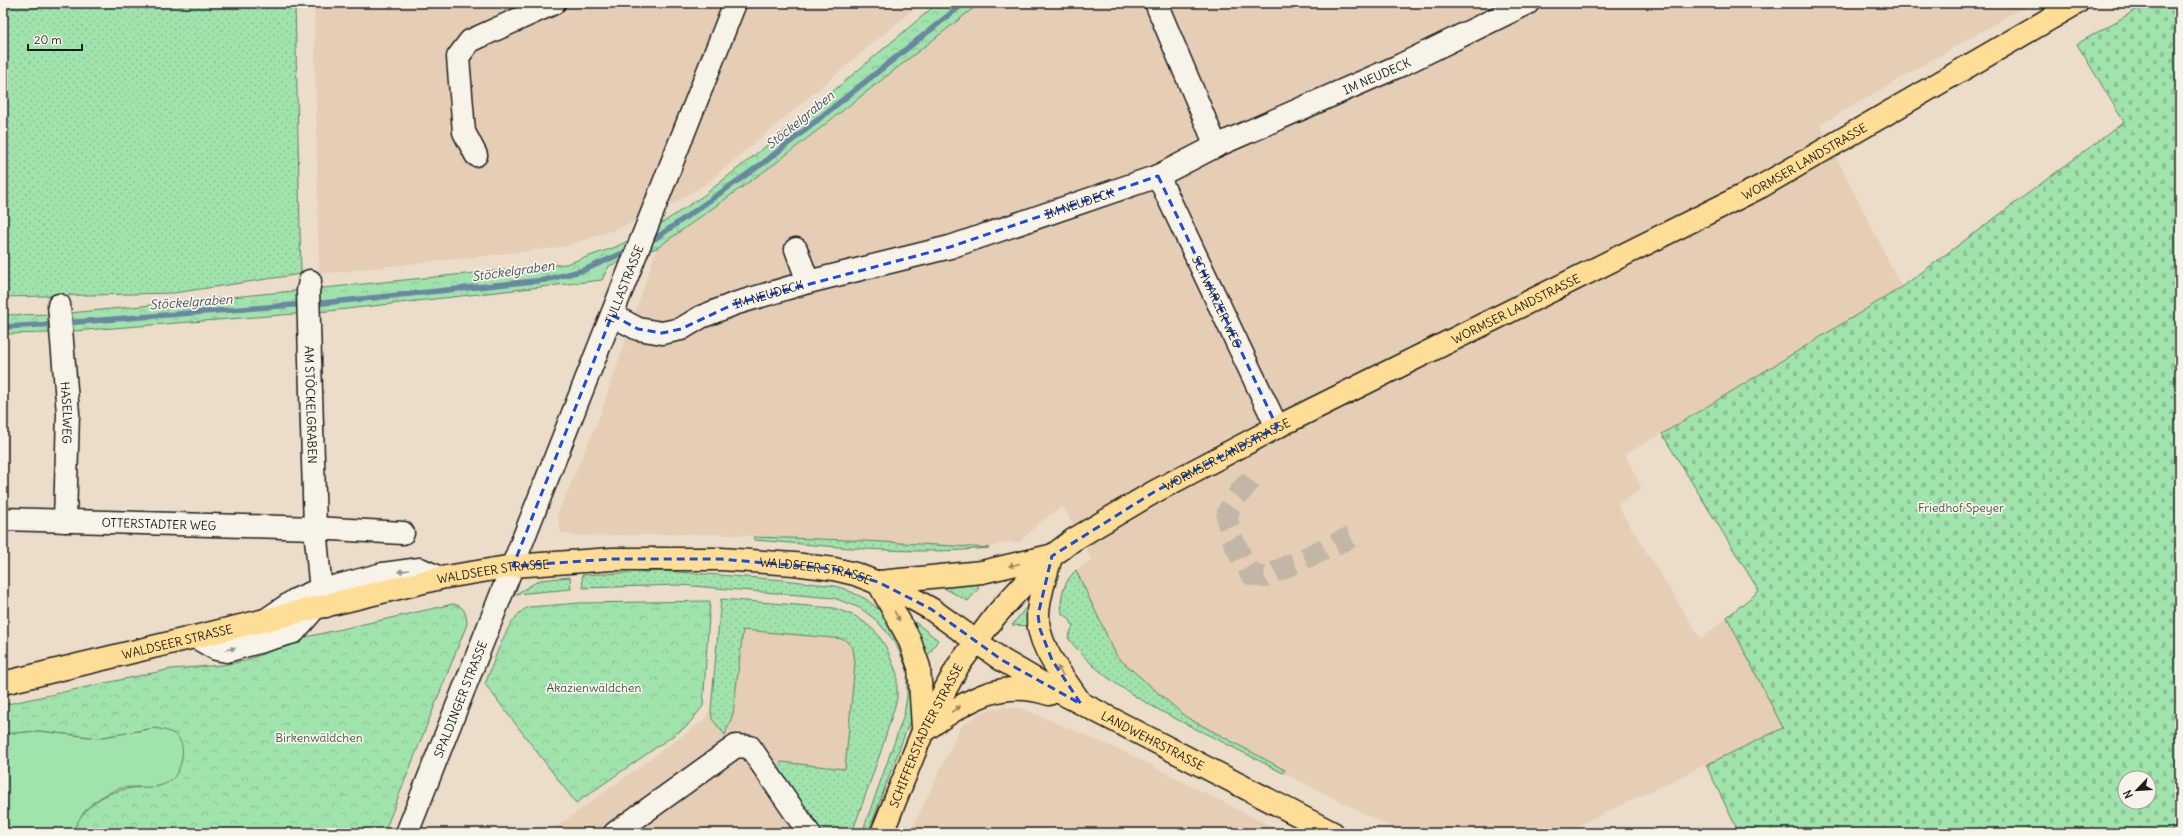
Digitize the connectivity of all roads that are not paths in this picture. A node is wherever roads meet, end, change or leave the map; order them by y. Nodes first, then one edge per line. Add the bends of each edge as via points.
1 (554, 3) edge
2 (734, 3) edge
3 (1156, 3) edge
4 (1528, 3) edge
5 (2077, 3) edge
6 (1216, 146) junction
7 (476, 155) dead end
8 (1158, 176) junction
9 (796, 249) dead end
10 (808, 282) junction
11 (309, 286) dead end
12 (612, 315) junction
13 (60, 317) dead end
14 (1277, 427) junction
15 (3, 520) edge
16 (65, 521) junction
17 (315, 528) junction
18 (403, 533) dead end
19 (1052, 556) junction
20 (513, 566) junction
21 (878, 582) junction
22 (321, 602) junction
23 (195, 637) junction
24 (976, 641) junction
25 (3, 683) edge
26 (1081, 704) junction
27 (923, 731) junction
28 (1327, 832) edge
29 (407, 833) edge
30 (615, 833) edge
31 (809, 833) edge
32 (882, 833) edge

1 - 7 street via 470,42 458,57 464,132
2 - 12 street, TULLASTRASSE
3 - 6 street
4 - 6 street, IM NEUDECK via 1401,65
5 - 14 main road, WORMSER LANDSTRASSE via 1762,186
6 - 8 street, IM NEUDECK
8 - 10 street, IM NEUDECK via 950,247
8 - 14 street, SCHWARZER WEG
9 - 10 street
10 - 12 street, IM NEUDECK via 734,304 681,328 662,333 638,329
11 - 17 street, AM STÖCKELGRABEN
12 - 20 street, TULLASTRASSE
13 - 16 street, HASELWEG via 68,413
14 - 19 main road, WORMSER LANDSTRASSE via 1123,510
15 - 16 street, OTTERSTADTER WEG
16 - 17 street, OTTERSTADTER WEG
17 - 18 street, OTTERSTADTER WEG
17 - 22 street
19 -> 21 main road via 982,572
19 - 24 main road, WORMSER LANDSTRASSE via 996,615
26 -> 19 main road via 1052,660 1040,629 1038,615
20 - 21 main road, WALDSEER STRASSE via 612,559 721,559 834,569
20 - 22 main road, WALDSEER STRASSE
20 - 29 street, SPALDINGER STRASSE
21 - 24 main road, WALDSEER STRASSE via 931,609
21 -> 27 main road via 909,639 919,667
22 - 23 main road, WALDSEER STRASSE via 263,621
23 -> 22 street via 216,649 227,651 294,632
23 - 25 main road, WALDSEER STRASSE
24 - 26 main road, LANDWEHRSTRASSE via 1019,671
24 - 27 main road, SCHIFFERSTADTER STRASSE via 958,666
27 -> 26 main road via 970,700 987,693 1021,689 1045,692
26 - 28 main road, LANDWEHRSTRASSE
27 - 32 main road, SCHIFFERSTADTER STRASSE
30 - 31 street via 736,746 750,747

